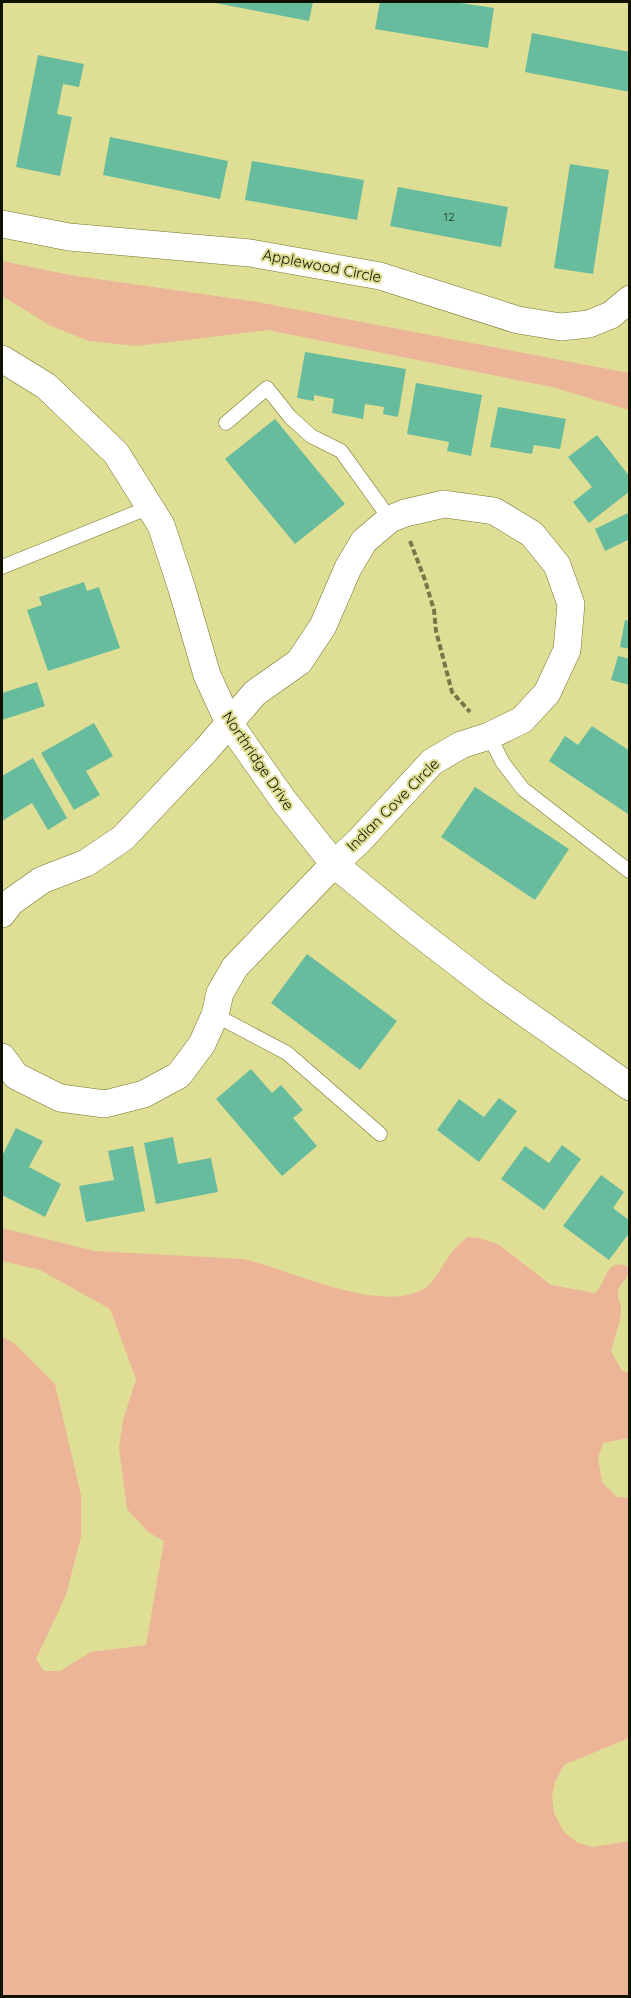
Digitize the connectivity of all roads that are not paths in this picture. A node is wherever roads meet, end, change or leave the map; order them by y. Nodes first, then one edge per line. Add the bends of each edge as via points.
1 (2, 224) edge
2 (630, 298) edge
3 (2, 359) edge
4 (226, 423) dead end
5 (150, 507) junction
6 (397, 516) junction
7 (2, 567) edge
8 (229, 723) junction
9 (489, 736) junction
10 (334, 864) junction
11 (629, 871) edge
12 (2, 914) edge
13 (215, 1015) junction
14 (2, 1057) edge
15 (627, 1088) edge
16 (380, 1134) dead end

1 - 2 street, Applewood Circle via 69,237 250,253 380,276 518,321 561,327 589,324 611,315
3 - 5 street, Northridge Drive via 46,386 116,453
4 - 6 lane via 267,388 311,436 341,451
5 - 7 lane
5 - 8 street, Northridge Drive via 179,578 207,675
6 - 8 street, Indian Cove Circle via 364,541 323,626 299,662 255,693
6 - 9 street, Indian Cove Circle via 444,504 494,511 532,534 557,565 571,604 567,651 547,693 522,720
8 - 10 street, Northridge Drive
8 - 12 street, Indian Cove Circle via 123,838 86,863 42,880 11,902
9 - 10 street, Indian Cove Circle via 461,745 432,762
9 - 11 lane via 523,789
10 - 13 street, Indian Cove Circle via 236,967 220,993
10 - 15 street, Northridge Drive via 494,991
13 - 14 street, Indian Cove Circle via 202,1044 179,1075 144,1094 105,1104 60,1098 16,1076
13 - 16 lane via 286,1053

